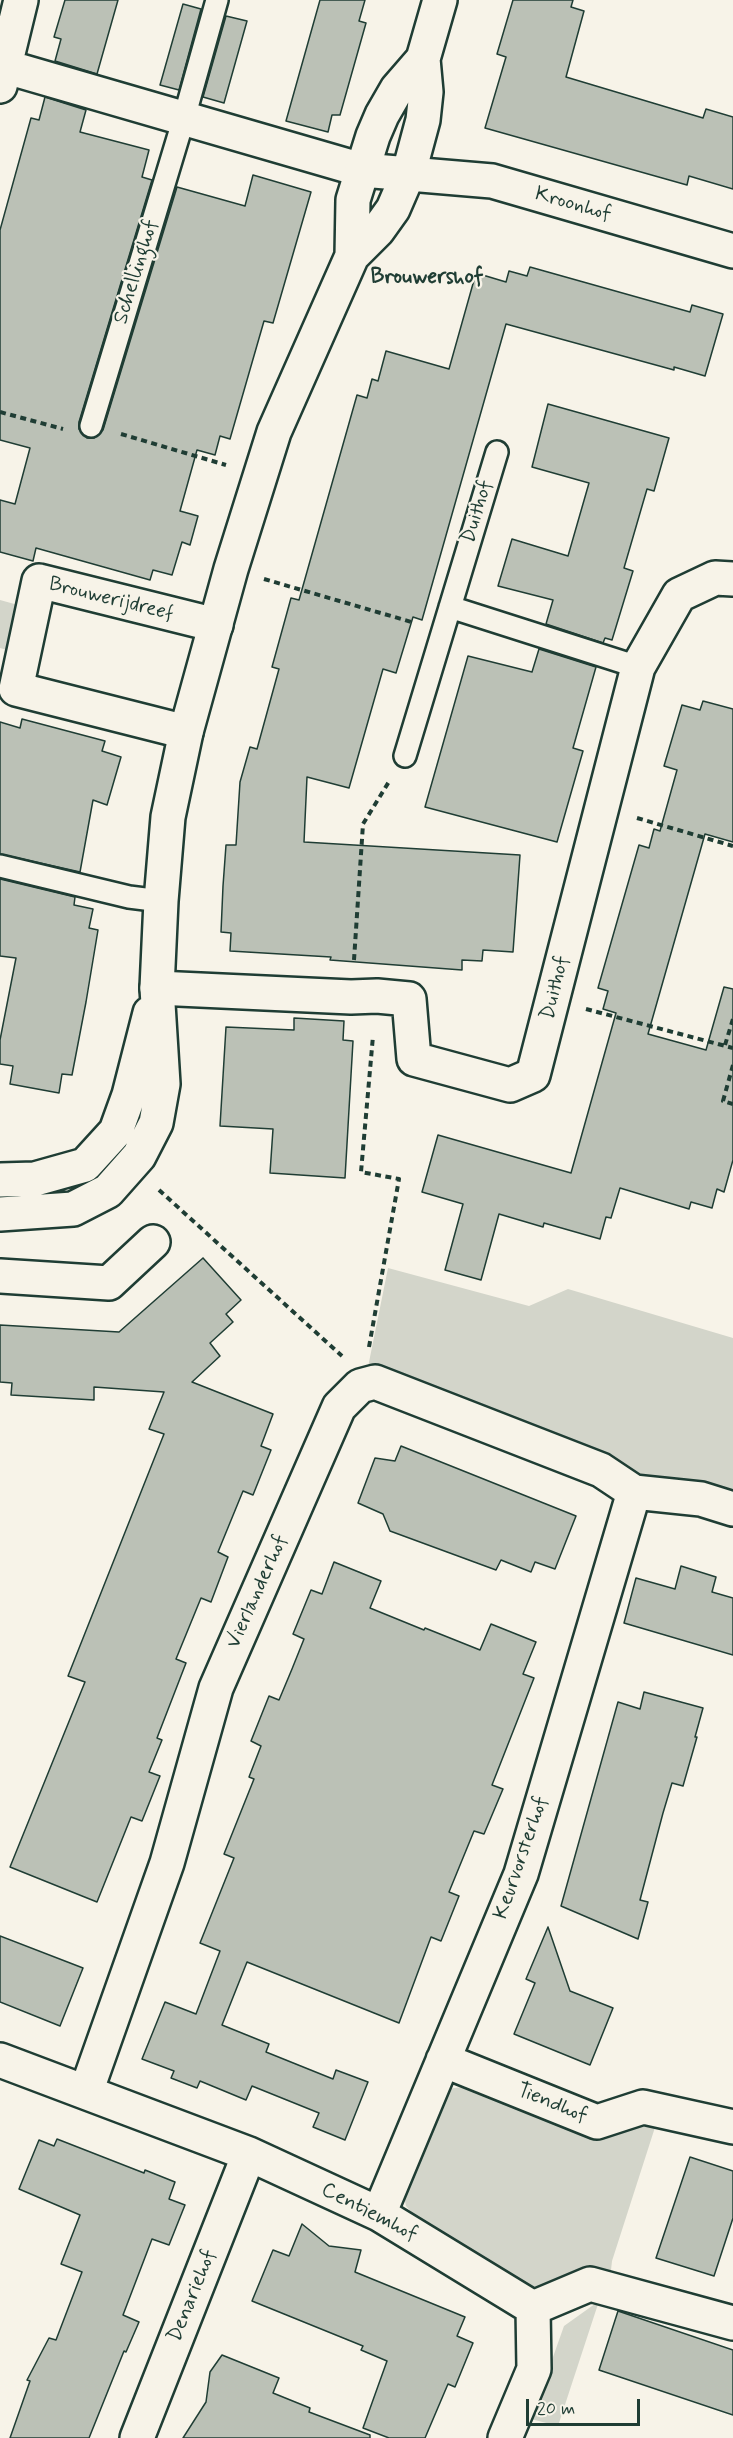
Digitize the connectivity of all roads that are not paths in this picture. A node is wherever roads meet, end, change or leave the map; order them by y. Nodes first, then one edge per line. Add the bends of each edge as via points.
1 (21, 0) edge
2 (217, 0) edge
3 (440, 0) edge
4 (423, 59) junction
5 (2, 72) edge
6 (184, 118) junction
7 (362, 170) junction
8 (409, 172) junction
9 (733, 251) edge
10 (352, 256) junction
11 (91, 426) road end
12 (497, 453) dead end
13 (733, 579) edge
14 (450, 607) junction
15 (216, 625) junction
16 (638, 667) junction
17 (186, 732) junction
18 (405, 756) road end
19 (0, 866) edge
20 (161, 901) junction
21 (157, 988) junction
22 (0, 1180) edge
23 (0, 1214) edge
24 (153, 1242) dead end
25 (0, 1276) edge
26 (634, 1492) junction
27 (733, 1509) edge
28 (0, 2060) edge
29 (443, 2060) junction
30 (86, 2092) junction
31 (733, 2127) edge
32 (249, 2154) junction
33 (379, 2214) junction
34 (533, 2308) junction
35 (733, 2323) edge
36 (137, 2438) edge
37 (505, 2438) edge

1 - 5 street
2 - 6 lane, Schellinghof
3 - 4 street
4 - 7 street via 397,89 382,115
4 - 8 street via 423,120
5 - 6 street
6 - 7 street
6 - 11 lane, Schellinghof
7 - 8 street, Kroonhof
7 - 10 street via 353,200
8 - 9 street, Kroonhof via 492,181
8 - 10 street via 393,209
10 - 15 street via 274,432
12 - 14 lane, Duithof
13 - 16 street, Duithof via 715,578 679,595
14 - 16 lane
14 - 18 lane, Duithof
15 - 17 street
15 - 17 street, Brouwerijdreef via 39,581 16,689
16 - 21 street, Duithof via 533,1075 510,1085 414,1059 409,999
17 - 20 street via 168,817
19 - 20 lane
20 - 21 street
21 - 22 street via 117,1131 85,1165 35,1179
21 - 23 street via 163,1084 156,1123 139,1156 108,1191 73,1209
24 - 25 street via 109,1283
26 - 27 street via 701,1499
26 - 29 street, Keurvorsterhof via 521,1874
26 - 30 street, Vierlanderhof via 601,1470 408,1394 362,1381 339,1407 216,1688 167,1863
28 - 30 street, Centiemhof
29 - 31 street, Tiendhof via 597,2122 643,2107
29 - 33 street, Keurvorsterhof
30 - 32 street, Centiemhof
32 - 33 street, Centiemhof
32 - 36 street, Denariehof
33 - 34 street, Centiemhof
34 - 35 street via 590,2284
34 - 37 street via 534,2369

